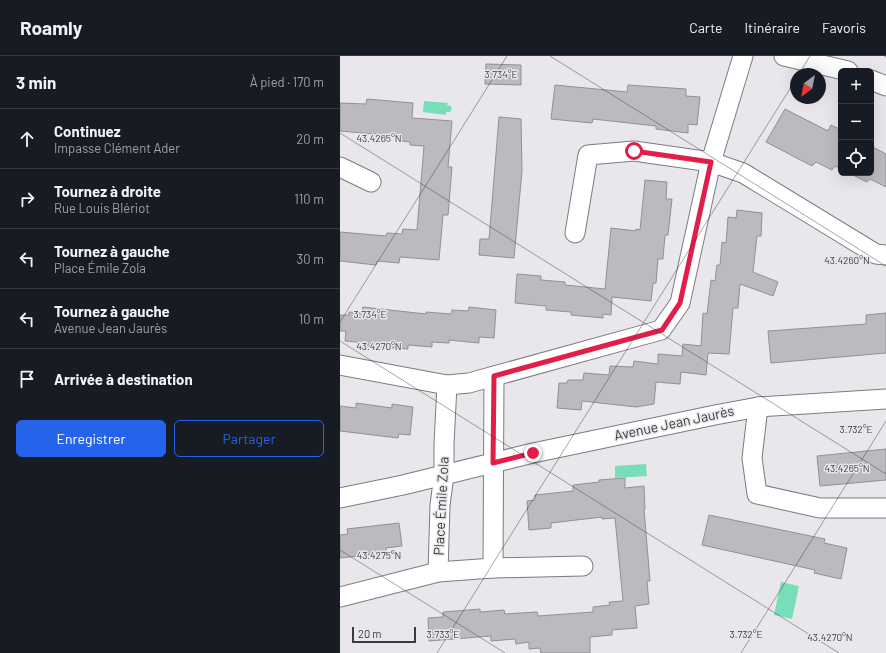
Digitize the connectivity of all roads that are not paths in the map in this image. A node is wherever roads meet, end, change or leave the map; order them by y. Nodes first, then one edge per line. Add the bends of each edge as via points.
1 (743, 56) edge
2 (784, 56) edge
3 (838, 69) edge
4 (874, 81) edge
5 (886, 86) edge
6 (711, 162) junction
7 (340, 167) edge
8 (371, 182) dead end
9 (576, 234) dead end
10 (886, 255) edge
11 (340, 365) edge
12 (494, 376) junction
13 (447, 385) junction
14 (886, 399) edge
15 (758, 407) junction
16 (493, 463) junction
17 (444, 475) junction
18 (340, 498) edge
19 (886, 508) edge
20 (583, 566) dead end
21 (493, 568) junction
22 (438, 572) junction
23 (340, 597) edge

1 - 6 street
2 - 3 street
4 - 5 street
6 - 9 street via 634,151 588,155
6 - 10 street via 743,174 876,254
6 - 12 street via 680,303 662,330
7 - 8 street
11 - 13 street
12 - 13 street via 469,383
12 - 16 street
13 - 17 street, Place Émile Zola
14 - 15 street, Avenue Jean Jaurès
15 - 16 street, Avenue Jean Jaurès via 715,414
15 - 19 street via 752,458 757,494 820,508
16 - 17 street, Avenue Jean Jaurès
16 - 21 street
17 - 18 street, Avenue Jean Jaurès
17 - 22 street, Place Émile Zola via 440,505
20 - 21 street, Place Émile Zola
21 - 22 street, Place Émile Zola
22 - 23 street

